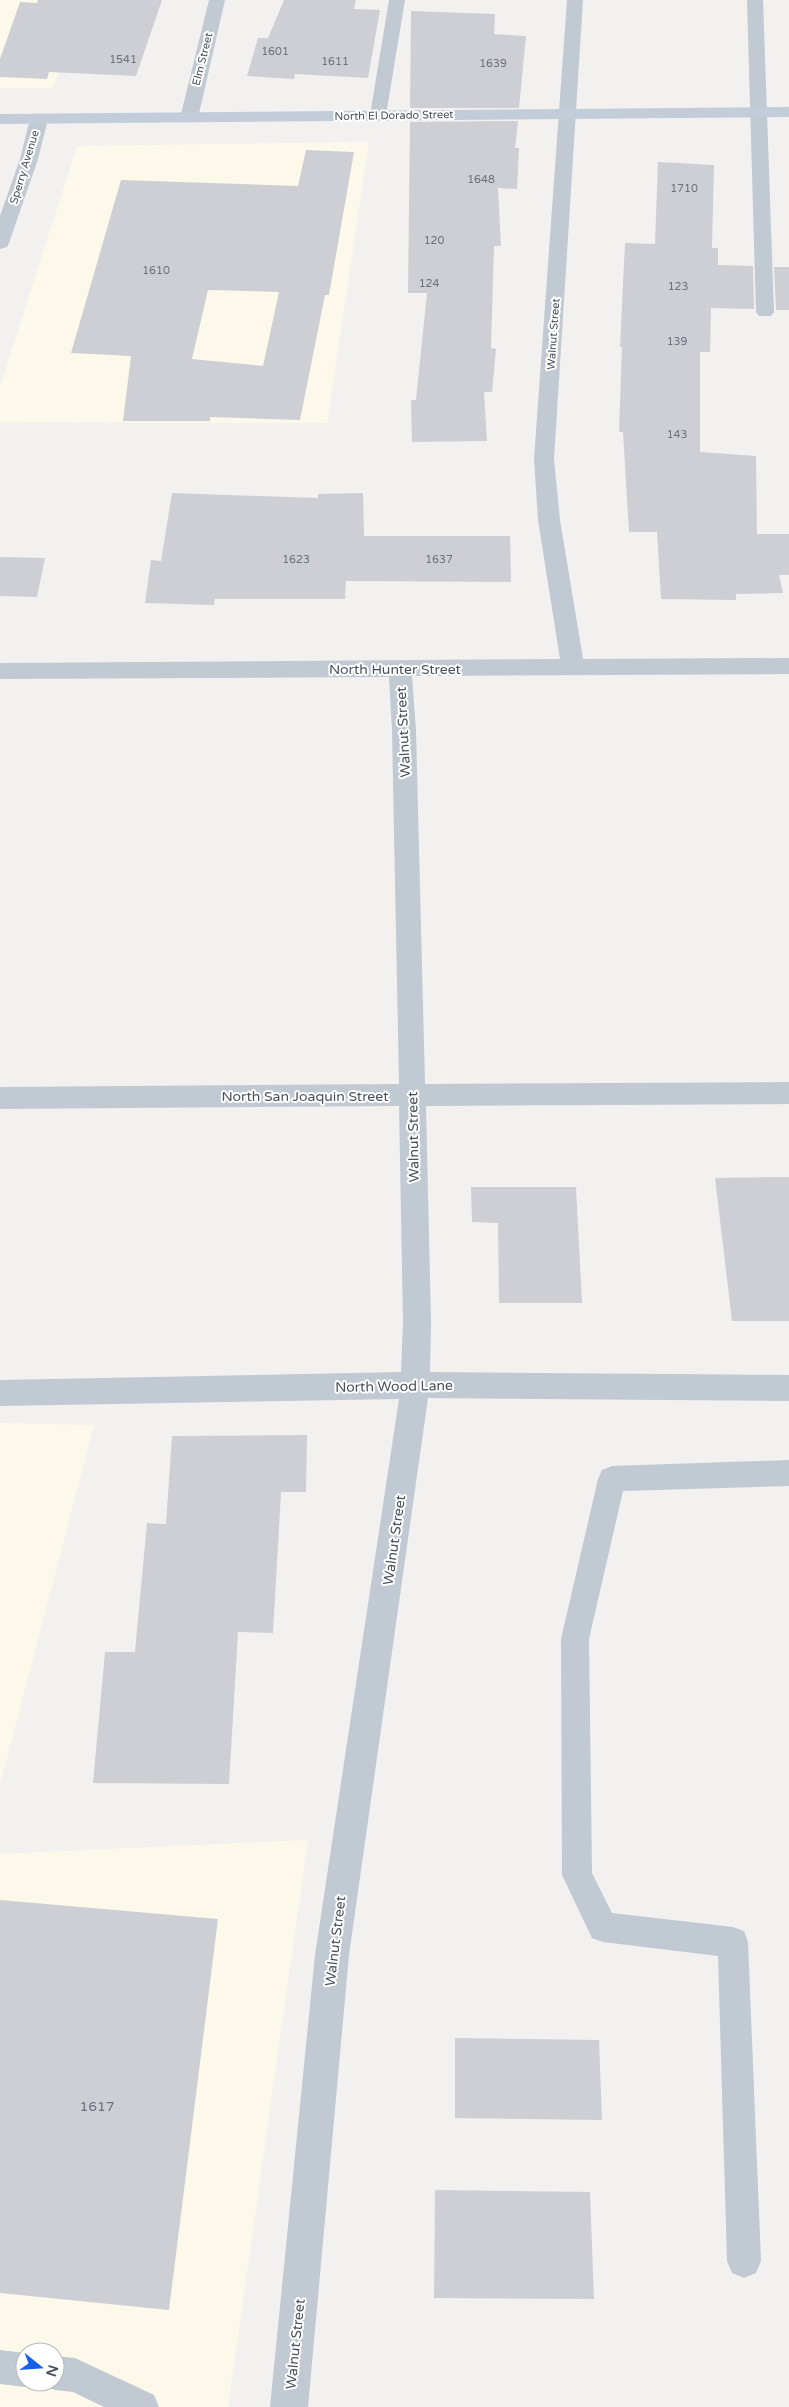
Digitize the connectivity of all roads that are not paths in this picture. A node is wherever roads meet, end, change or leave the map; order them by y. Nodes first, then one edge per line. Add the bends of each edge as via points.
1 (217, 0) edge
2 (397, 0) edge
3 (575, 0) edge
4 (755, 0) edge
5 (758, 112) junction
6 (789, 112) edge
7 (568, 114) junction
8 (378, 115) junction
9 (189, 118) junction
10 (0, 119) edge
11 (39, 119) junction
12 (0, 243) edge
13 (765, 312) dead end
14 (789, 666) edge
15 (573, 667) junction
16 (400, 669) junction
17 (0, 671) edge
18 (789, 1093) edge
19 (412, 1096) junction
20 (0, 1098) edge
21 (415, 1385) junction
22 (789, 1388) edge
23 (0, 1394) edge
24 (789, 1473) edge
25 (744, 2261) dead end
26 (0, 2367) edge
27 (15, 2369) edge
28 (65, 2374) edge
29 (142, 2407) edge
30 (289, 2407) edge

1 - 9 street, Elm Street
2 - 8 lane
3 - 7 street, Walnut Street
4 - 5 lane
5 - 6 main road, North El Dorado Street
5 - 7 main road, North El Dorado Street
5 - 13 lane
7 - 8 main road, North El Dorado Street
7 - 15 street, Walnut Street via 544,459 549,520
8 - 9 main road, North El Dorado Street
9 - 11 main road, North El Dorado Street
10 - 11 main road, North El Dorado Street
11 - 12 street, Sperry Avenue
14 - 15 street, North Hunter Street
15 - 16 street, North Hunter Street
16 - 17 street, North Hunter Street
16 - 19 street, Walnut Street
18 - 19 street, North San Joaquin Street
19 - 20 street, North San Joaquin Street
19 - 21 street, Walnut Street via 417,1322
21 - 22 street, North Wood Lane
21 - 23 street, North Wood Lane
21 - 30 street, Walnut Street via 332,1955
24 - 25 lane via 612,1479 575,1639 577,1875 599,1918 604,1927 733,1942
26 - 27 lane
28 - 29 lane via 75,2375

